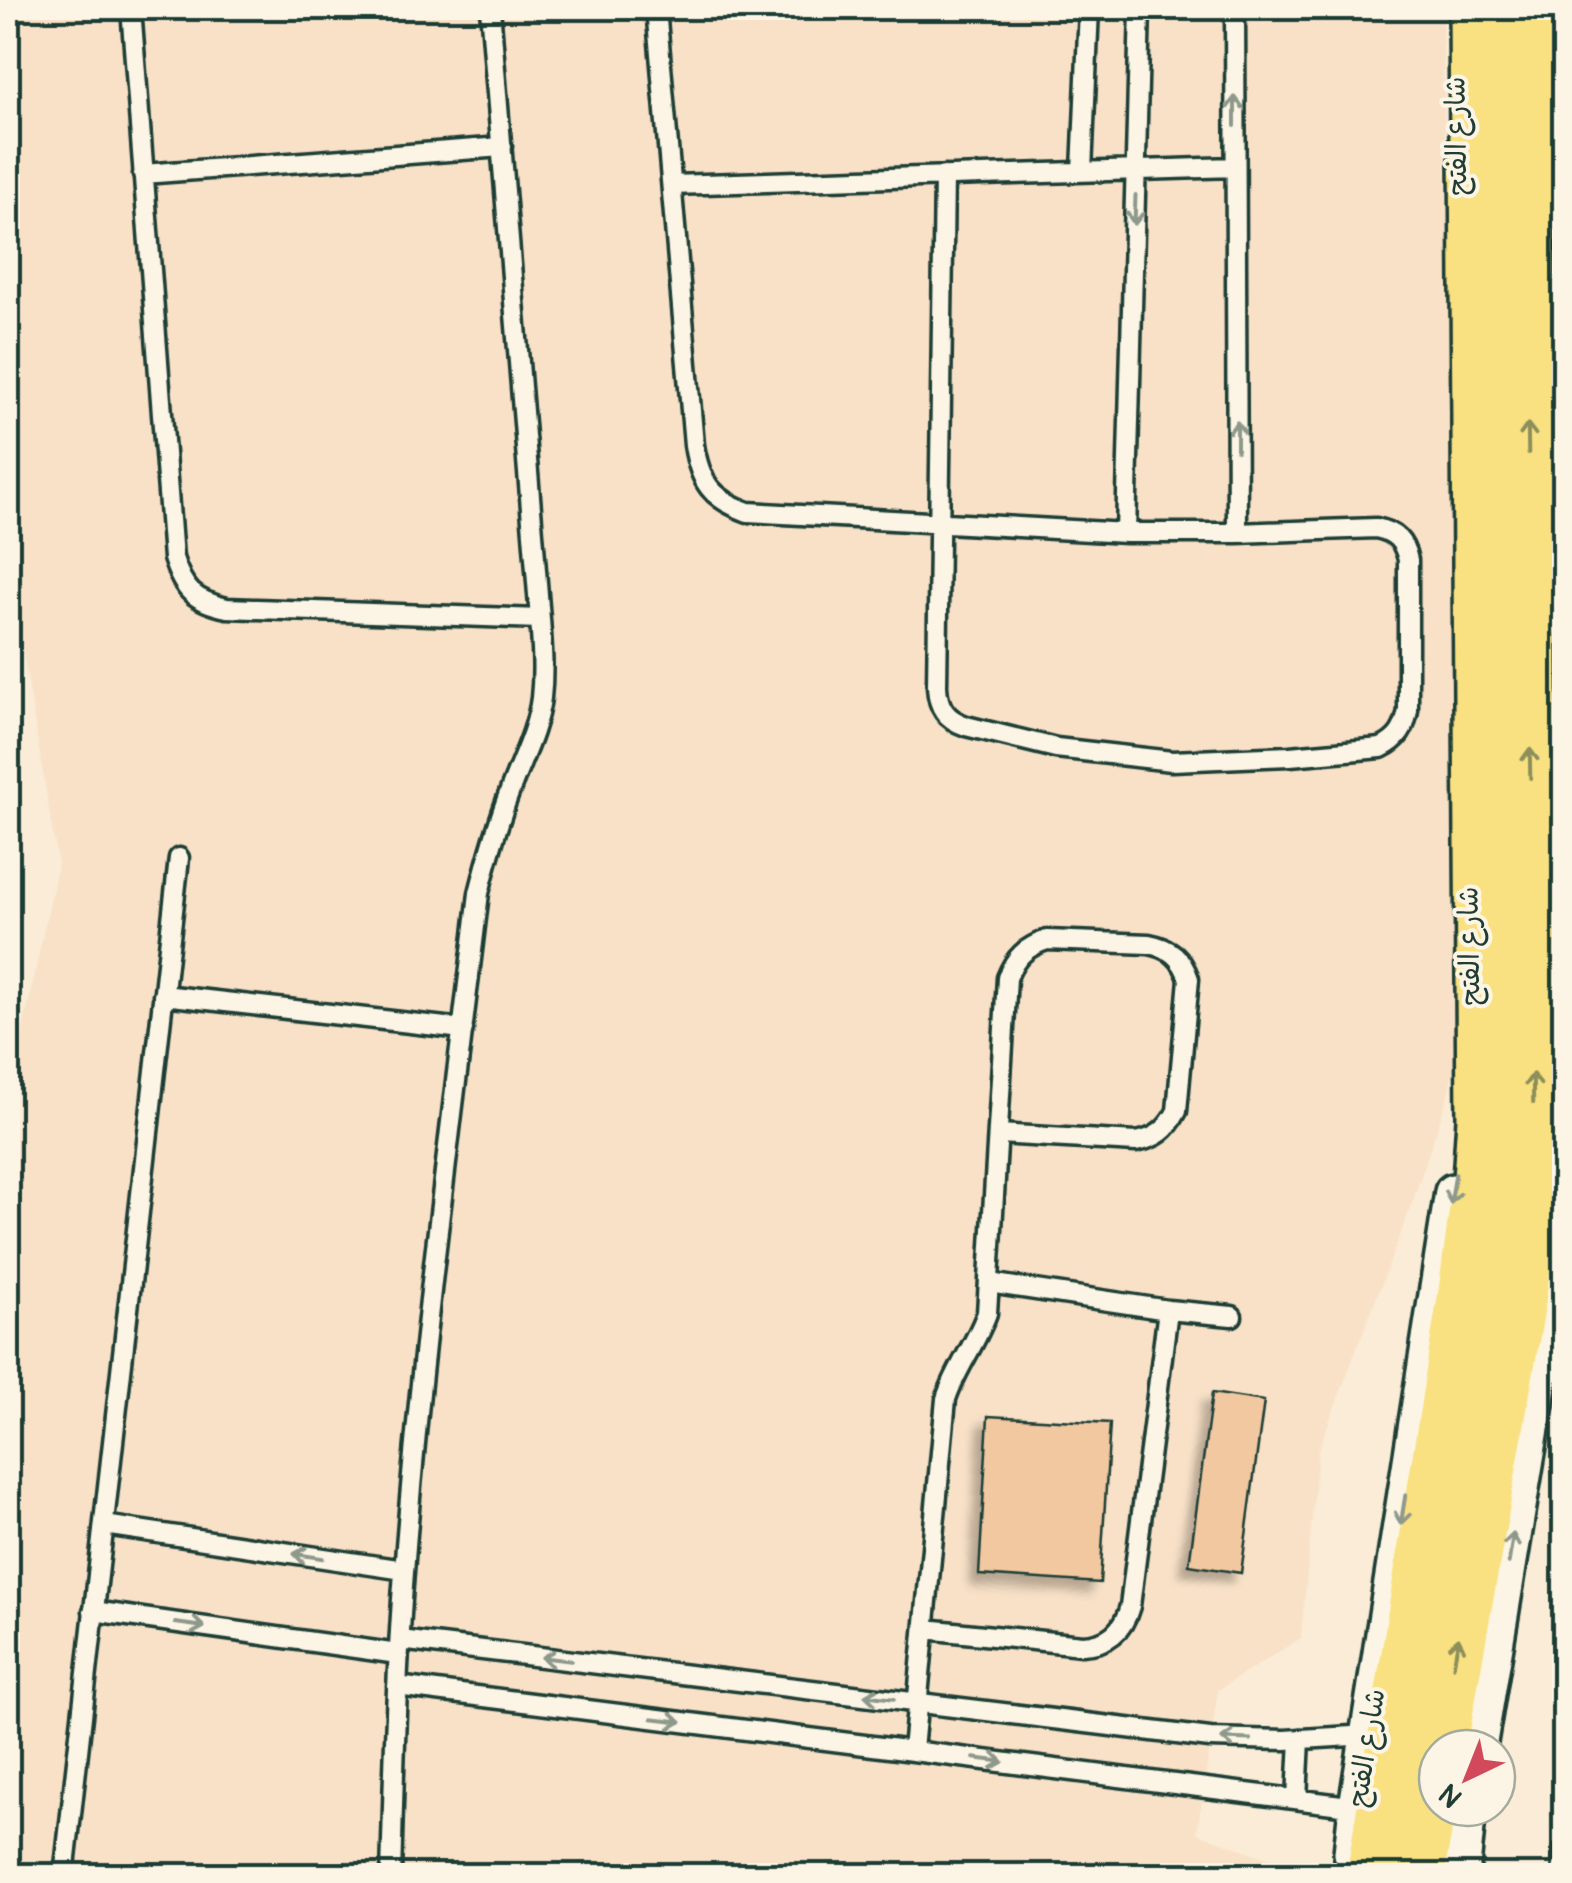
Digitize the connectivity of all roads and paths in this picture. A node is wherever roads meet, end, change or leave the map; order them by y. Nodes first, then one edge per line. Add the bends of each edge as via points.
1 (130, 8) edge
2 (490, 8) edge
3 (656, 8) edge
4 (1089, 8) edge
5 (1140, 8) edge
6 (1234, 8) edge
7 (1456, 8) edge
8 (1477, 8) edge
9 (1525, 8) edge
10 (502, 146) junction
11 (1235, 166) junction
12 (1136, 170) junction
13 (1082, 171) junction
14 (144, 174) junction
15 (944, 176) junction
16 (672, 185) junction
17 (939, 522) junction
18 (1126, 533) junction
19 (1237, 534) junction
20 (540, 619) junction
21 (179, 858) dead end
22 (163, 995) junction
23 (463, 1029) junction
24 (998, 1134) junction
25 (1564, 1229) edge
26 (989, 1283) junction
27 (1168, 1310) junction
28 (1232, 1316) dead end
29 (104, 1525) junction
30 (404, 1570) junction
31 (94, 1611) junction
32 (926, 1629) junction
33 (399, 1647) junction
34 (396, 1686) junction
35 (918, 1702) junction
36 (1443, 1728) edge
37 (1481, 1728) edge
38 (1369, 1735) junction
39 (1300, 1739) junction
40 (914, 1750) junction
41 (1297, 1800) junction
42 (1357, 1807) junction
43 (1425, 1828) edge
44 (1466, 1828) edge
45 (1564, 1850) edge
46 (64, 1876) edge
47 (391, 1876) edge
48 (1350, 1876) edge
49 (1374, 1876) edge
50 (1416, 1876) edge
51 (1461, 1876) edge
52 (1562, 1876) edge

1 - 14 lane
2 - 10 lane
3 - 16 lane
4 - 13 lane
5 - 12 lane
11 -> 6 lane
7 -> 38 street, شارع الفتح via 1471,1033 1464,1118
8 - 49 main road via 1485,1120 1465,1299
36 -> 9 main road via 1515,1320 1532,1160
10 - 14 lane
10 - 20 lane
11 - 12 lane
19 -> 11 lane
12 - 13 lane
12 -> 18 lane
13 - 15 lane
14 - 20 lane via 173,558 191,593 227,608
15 - 16 lane
15 - 17 lane
16 - 17 lane via 694,445 709,488 748,512
17 - 18 lane
17 - 19 lane via 938,700 953,722 1056,748 1172,761 1290,756 1392,742 1408,710 1406,548 1376,528
18 - 19 lane
20 - 23 lane via 540,701 479,893
21 - 22 lane
22 - 23 lane
22 - 29 lane
23 - 30 lane
24 - 24 lane via 1007,978 1022,953 1047,940 1149,944 1175,954 1188,979 1171,1124 1136,1142
24 - 26 lane
37 -> 25 street
26 - 27 lane
26 - 32 lane via 988,1313 946,1399
27 - 28 lane
27 - 32 lane via 1130,1606 1119,1631 1082,1645
30 -> 29 lane
29 - 31 lane
30 - 33 lane
31 -> 33 lane
31 - 46 lane
32 - 35 lane
33 - 34 lane
35 -> 33 lane
34 -> 40 lane
34 - 47 lane
39 -> 35 lane via 1210,1738
35 - 40 lane
38 - 39 lane
38 - 42 street, شارع الفتح
39 - 41 lane
40 -> 41 lane
41 - 42 lane
42 - 48 street, شارع الفتح
43 - 50 main road
44 - 51 street
45 - 52 lane

